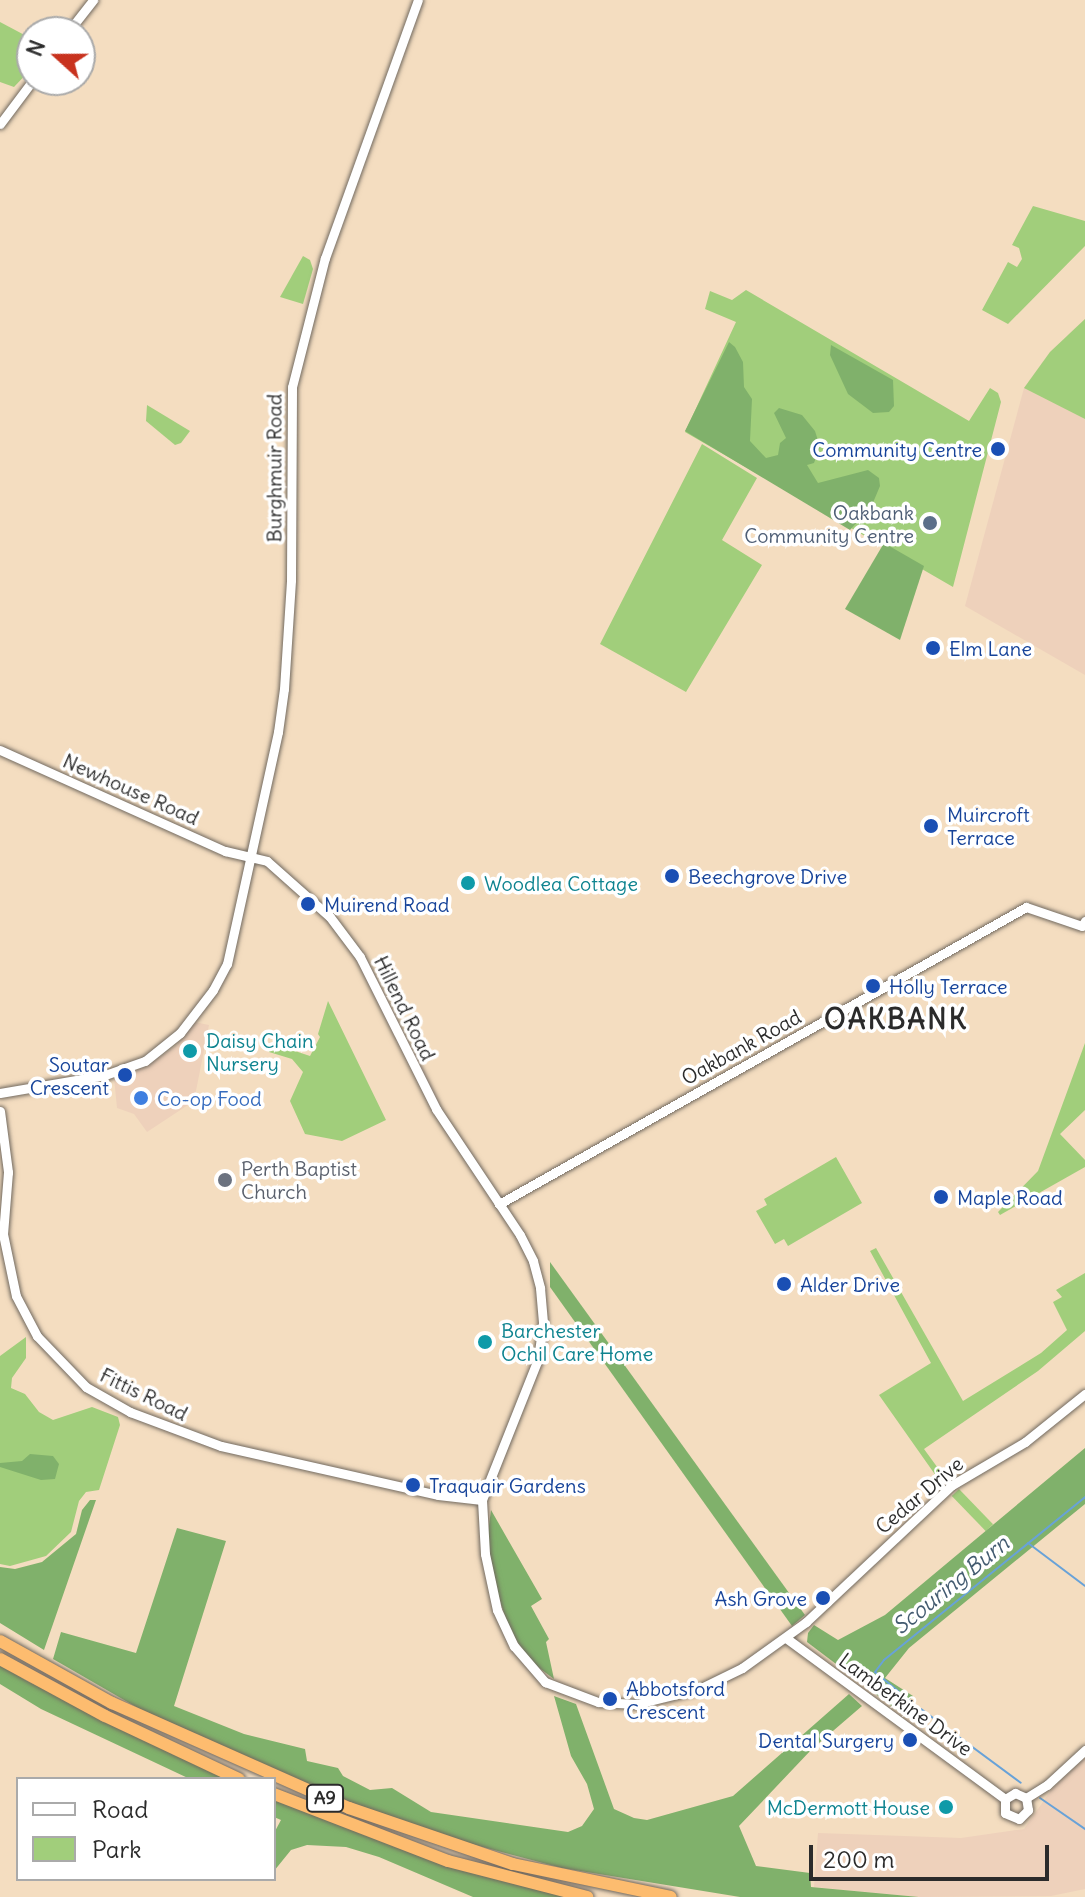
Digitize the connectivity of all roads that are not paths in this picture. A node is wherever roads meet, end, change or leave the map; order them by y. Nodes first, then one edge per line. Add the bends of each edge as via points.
1 (93, 0) edge
2 (418, 0) edge
3 (80, 16) edge
4 (21, 96) edge
5 (0, 124) edge
6 (0, 750) edge
7 (249, 857) junction
8 (1085, 921) edge
9 (0, 1093) edge
10 (0, 1111) edge
11 (499, 1204) junction
12 (1085, 1394) edge
13 (482, 1500) junction
14 (786, 1638) junction
15 (0, 1641) edge
16 (0, 1659) edge
17 (1085, 1750) edge
18 (235, 1777) edge
19 (276, 1795) edge
20 (1026, 1798) junction
21 (1005, 1799) junction
22 (587, 1897) edge
23 (671, 1897) edge

1 - 3 street
2 - 7 street, Burghmuir Road via 325,258 292,387 291,580 284,689
4 - 5 street
6 - 7 street, Newhouse Road
7 - 9 street, Burghmuir Road via 227,964 213,990 163,1050 105,1075
7 - 11 street, Hillend Road via 267,861 346,934 436,1109
8 - 11 street, Oakbank Road via 1082,926 1026,907
10 - 13 street, Fittis Road via 8,1172 3,1234 16,1296 53,1356 86,1387 130,1412 221,1446 438,1495
11 - 13 street, Hillend Road via 533,1261 543,1323 530,1383
12 - 14 street, Cedar Drive via 1025,1442 952,1485
13 - 14 street, Cedar Drive via 487,1573 504,1629 529,1666 564,1691 598,1702 637,1704 675,1697 742,1668
14 - 21 street, Lamberkine Drive
15 - 23 highway, A9 via 112,1703 349,1808 513,1864
16 - 18 highway
17 - 20 street
19 - 22 highway, A9 via 448,1861
20 - 21 street via 1015,1793
20 - 21 street via 1028,1810 1019,1819 1005,1813

